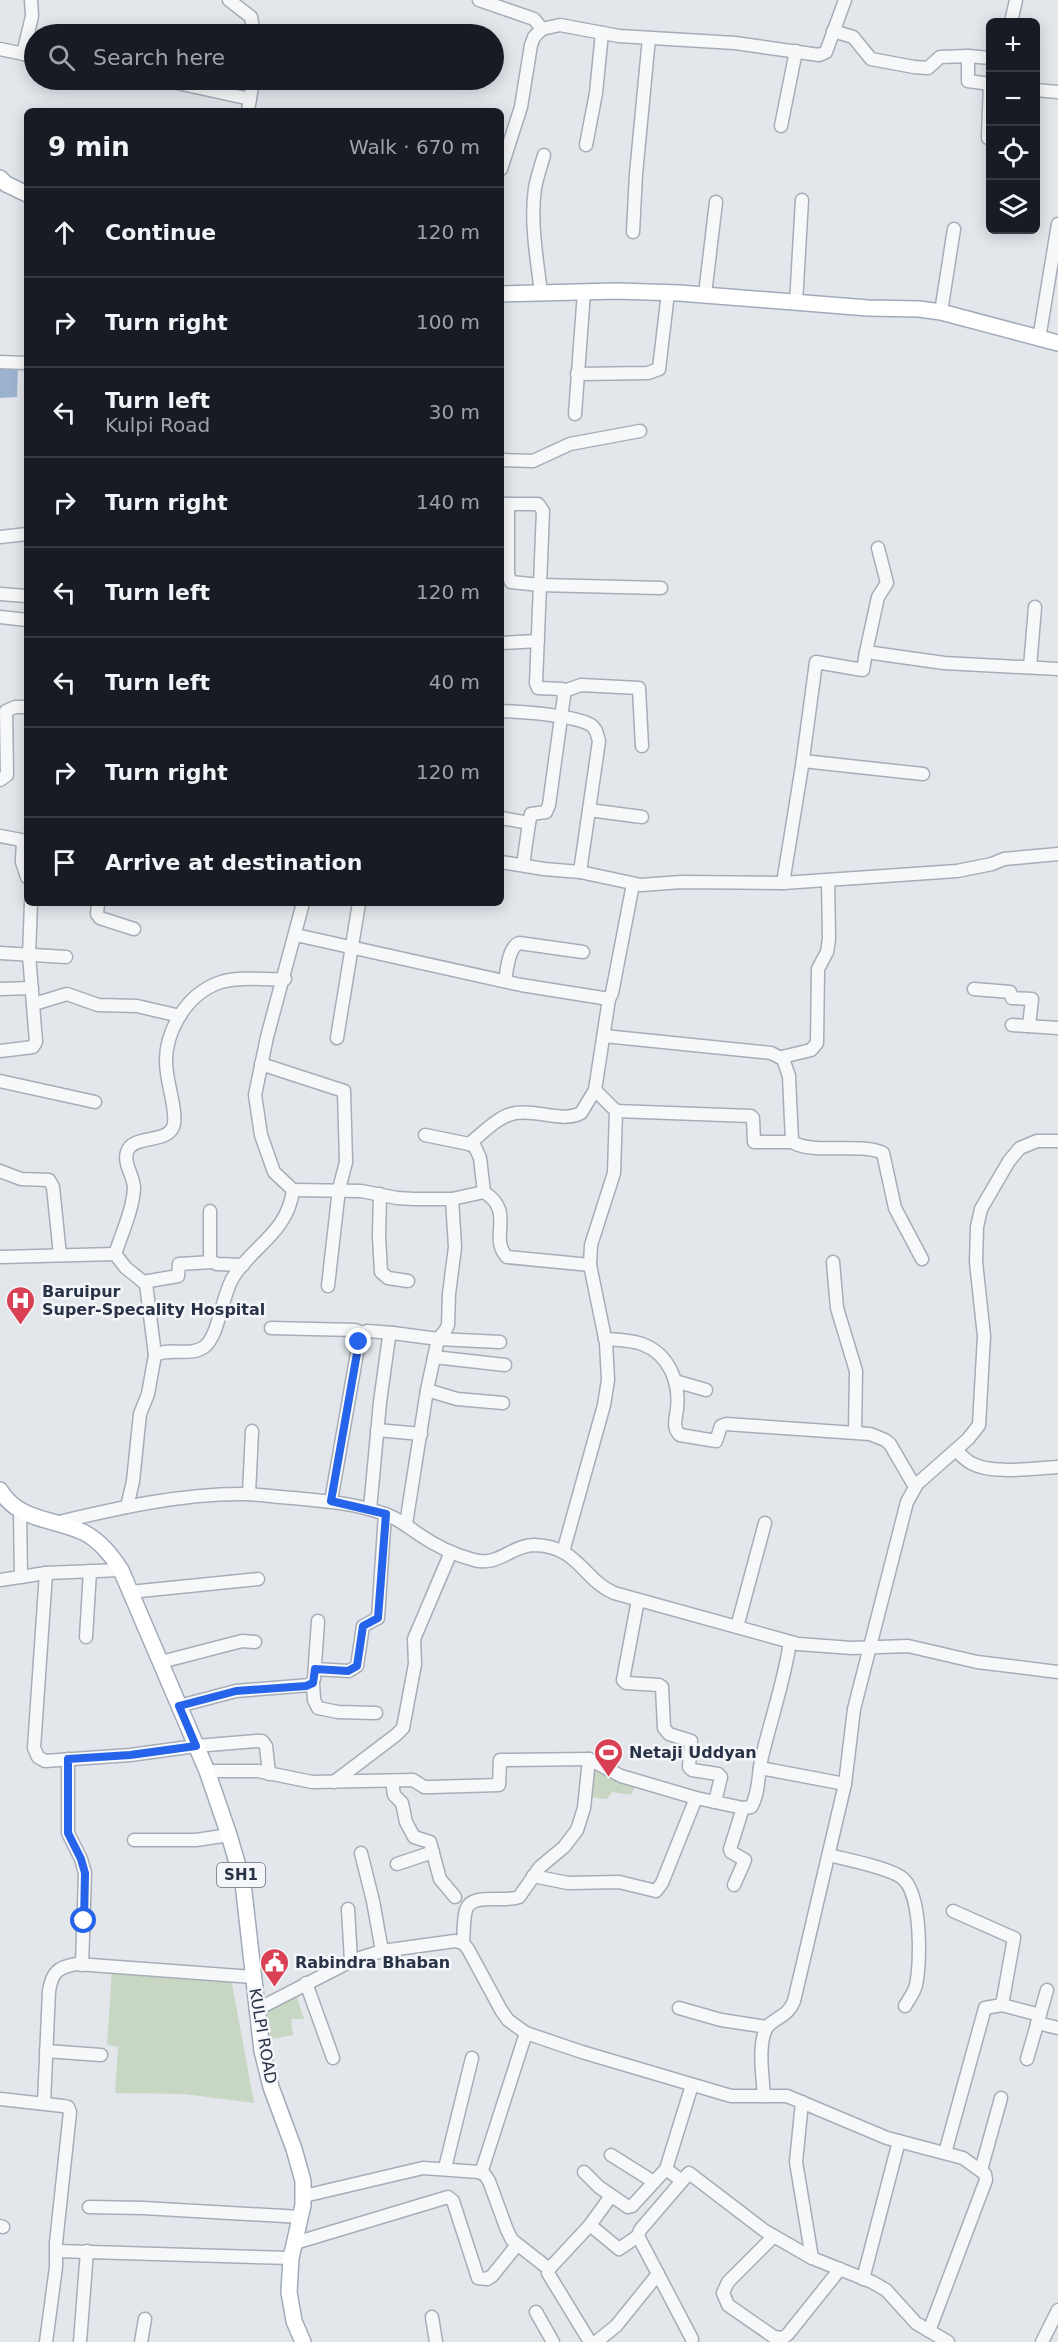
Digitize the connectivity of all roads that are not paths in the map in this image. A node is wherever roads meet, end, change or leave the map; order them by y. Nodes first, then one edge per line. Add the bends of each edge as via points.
1 (31, 0) edge
2 (230, 0) edge
3 (479, 0) edge
4 (845, 0) edge
5 (1016, 0) edge
6 (506, 4) edge
7 (1012, 18) edge
8 (31, 24) edge
9 (252, 24) edge
10 (542, 29) junction
11 (833, 31) junction
12 (602, 33) junction
13 (649, 39) junction
14 (0, 49) edge
15 (796, 51) junction
16 (24, 54) edge
17 (968, 56) junction
18 (986, 58) edge
19 (986, 83) edge
20 (198, 90) edge
21 (251, 90) edge
22 (1040, 90) edge
23 (1058, 92) edge
24 (249, 105) edge
25 (781, 126) dead end
26 (586, 145) dead end
27 (544, 155) dead end
28 (504, 160) edge
29 (0, 178) edge
30 (24, 192) edge
31 (802, 200) dead end
32 (716, 202) dead end
33 (1058, 224) edge
34 (954, 229) dead end
35 (633, 232) dead end
36 (584, 292) junction
37 (668, 292) junction
38 (541, 293) junction
39 (504, 294) edge
40 (705, 294) junction
41 (796, 303) junction
42 (941, 312) junction
43 (1039, 339) junction
44 (1058, 343) edge
45 (0, 362) edge
46 (24, 363) edge
47 (577, 374) junction
48 (574, 414) dead end
49 (640, 431) dead end
50 (504, 460) edge
51 (504, 504) edge
52 (24, 534) edge
53 (0, 537) edge
54 (878, 548) dead end
55 (540, 585) junction
56 (661, 588) dead end
57 (0, 594) edge
58 (24, 596) edge
59 (1035, 607) dead end
60 (0, 617) edge
61 (24, 620) edge
62 (538, 641) junction
63 (504, 643) edge
64 (866, 652) junction
65 (1030, 667) junction
66 (1058, 669) edge
67 (564, 691) junction
68 (24, 707) edge
69 (504, 711) edge
70 (562, 718) junction
71 (642, 746) dead end
72 (802, 761) junction
73 (923, 774) dead end
74 (0, 780) edge
75 (589, 810) junction
76 (642, 817) dead end
77 (504, 819) edge
78 (529, 823) junction
79 (0, 836) edge
80 (24, 841) edge
81 (24, 848) edge
82 (1058, 854) edge
83 (504, 862) edge
84 (523, 865) junction
85 (24, 868) edge
86 (580, 872) junction
87 (828, 880) junction
88 (783, 883) junction
89 (633, 884) junction
90 (31, 906) edge
91 (98, 906) edge
92 (302, 906) edge
93 (359, 906) edge
94 (134, 929) dead end
95 (296, 935) junction
96 (352, 947) junction
97 (583, 952) dead end
98 (0, 953) edge
99 (29, 955) junction
100 (66, 957) dead end
101 (285, 979) junction
102 (505, 981) junction
103 (32, 988) junction
104 (0, 989) edge
105 (974, 989) dead end
106 (609, 999) junction
107 (34, 1005) junction
108 (180, 1016) junction
109 (1012, 1025) dead end
110 (1029, 1026) junction
111 (1058, 1028) edge
112 (604, 1036) junction
113 (337, 1038) dead end
114 (0, 1051) edge
115 (782, 1057) junction
116 (261, 1064) junction
117 (0, 1081) edge
118 (596, 1090) junction
119 (94, 1102) dead end
120 (616, 1111) junction
121 (425, 1135) dead end
122 (1058, 1140) edge
123 (792, 1142) junction
124 (469, 1144) junction
125 (0, 1171) edge
126 (339, 1189) junction
127 (293, 1190) junction
128 (484, 1192) junction
129 (380, 1194) junction
130 (452, 1199) junction
131 (210, 1211) dead end
132 (115, 1254) junction
133 (60, 1255) junction
134 (0, 1257) edge
135 (922, 1259) dead end
136 (213, 1262) junction
137 (833, 1262) dead end
138 (243, 1265) junction
139 (590, 1265) junction
140 (408, 1281) dead end
141 (143, 1282) junction
142 (328, 1286) dead end
143 (271, 1328) dead end
144 (363, 1333) junction
145 (393, 1333) junction
146 (438, 1339) junction
147 (605, 1339) junction
148 (500, 1342) dead end
149 (155, 1355) junction
150 (434, 1357) junction
151 (505, 1365) dead end
152 (675, 1381) junction
153 (427, 1390) junction
154 (706, 1390) dead end
155 (503, 1403) dead end
156 (377, 1430) junction
157 (252, 1431) dead end
158 (855, 1432) junction
159 (421, 1434) junction
160 (956, 1450) junction
161 (1058, 1467) edge
162 (915, 1487) junction
163 (0, 1490) edge
164 (249, 1494) junction
165 (331, 1501) junction
166 (127, 1507) junction
167 (370, 1509) junction
168 (20, 1511) junction
169 (386, 1514) junction
170 (54, 1523) junction
171 (765, 1523) dead end
172 (406, 1524) junction
173 (452, 1552) junction
174 (563, 1552) junction
175 (121, 1570) junction
176 (90, 1571) junction
177 (46, 1573) junction
178 (21, 1577) junction
179 (0, 1580) edge
180 (258, 1580) dead end
181 (130, 1592) junction
182 (638, 1600) junction
183 (318, 1621) dead end
184 (736, 1627) junction
185 (86, 1637) dead end
186 (255, 1642) dead end
187 (790, 1642) junction
188 (869, 1648) junction
189 (160, 1662) junction
190 (315, 1669) junction
191 (1058, 1672) edge
192 (313, 1683) junction
193 (179, 1706) junction
194 (376, 1713) dead end
195 (196, 1746) junction
196 (68, 1759) junction
197 (589, 1759) junction
198 (760, 1768) junction
199 (207, 1771) junction
200 (269, 1774) junction
201 (392, 1781) junction
202 (334, 1782) junction
203 (845, 1784) junction
204 (696, 1797) junction
205 (715, 1802) junction
206 (742, 1808) junction
207 (229, 1835) junction
208 (134, 1840) dead end
209 (361, 1852) dead end
210 (434, 1852) junction
211 (829, 1855) junction
212 (397, 1864) dead end
213 (533, 1876) junction
214 (734, 1885) dead end
215 (455, 1897) dead end
216 (348, 1909) dead end
217 (953, 1911) dead end
218 (462, 1943) junction
219 (382, 1952) junction
220 (351, 1961) junction
221 (82, 1965) junction
222 (253, 1977) junction
223 (306, 1983) junction
224 (1047, 1990) dead end
225 (1002, 2005) junction
226 (905, 2006) dead end
227 (679, 2008) dead end
228 (256, 2010) junction
229 (1039, 2019) junction
230 (767, 2027) junction
231 (1058, 2028) edge
232 (526, 2033) junction
233 (46, 2050) junction
234 (101, 2055) dead end
235 (333, 2058) dead end
236 (472, 2058) dead end
237 (1026, 2059) dead end
238 (692, 2085) junction
239 (764, 2096) junction
240 (1001, 2098) dead end
241 (0, 2099) edge
242 (802, 2102) junction
243 (44, 2103) junction
244 (899, 2141) junction
245 (945, 2152) junction
246 (611, 2155) dead end
247 (445, 2168) junction
248 (666, 2169) junction
249 (981, 2170) junction
250 (584, 2172) dead end
251 (481, 2173) junction
252 (682, 2181) junction
253 (654, 2182) junction
254 (304, 2196) junction
255 (611, 2196) junction
256 (89, 2207) dead end
257 (301, 2217) junction
258 (590, 2225) junction
259 (638, 2236) junction
260 (774, 2236) junction
261 (517, 2245) junction
262 (293, 2250) junction
263 (57, 2251) junction
264 (87, 2251) junction
265 (812, 2258) junction
266 (549, 2269) junction
267 (840, 2269) junction
268 (658, 2274) junction
269 (863, 2278) junction
270 (1058, 2310) edge
271 (536, 2312) dead end
272 (432, 2317) dead end
273 (145, 2319) dead end
274 (932, 2336) edge
275 (692, 2339) dead end
276 (781, 2340) edge
277 (46, 2342) edge
278 (80, 2342) edge
279 (141, 2342) edge
280 (303, 2342) edge
281 (436, 2342) edge
282 (553, 2342) edge
283 (590, 2342) edge
284 (596, 2342) edge
285 (948, 2342) edge
286 (1042, 2342) edge

1 - 8 street
2 - 9 street via 251,17
3 - 6 street
4 - 11 street
5 - 7 street
6 - 10 street via 534,19
10 - 12 street via 560,25
10 - 28 street via 528,53 521,107
11 - 15 street via 822,54
11 - 17 street via 853,37 868,57 885,62 925,68 940,57
12 - 13 street
12 - 26 street
13 - 15 street via 735,43
13 - 35 street
14 - 16 street
15 - 25 street
17 - 18 street
17 - 19 street via 968,81
20 - 24 street
21 - 24 street
22 - 23 street
27 - 38 street via 534,204
29 - 30 main road
31 - 41 street
32 - 40 street
33 - 43 street
34 - 42 street
36 - 37 main road
36 - 38 main road
36 - 47 street
37 - 40 main road
37 - 47 street via 658,369 648,374
38 - 39 main road
40 - 41 main road
41 - 42 main road
42 - 43 main road
43 - 44 main road
45 - 46 street
47 - 48 street
49 - 50 street via 562,446 533,461
51 - 55 street via 509,579
51 - 55 street via 538,504 543,511
52 - 53 street
54 - 64 street via 887,583 876,606
55 - 56 street
55 - 62 street
57 - 58 street
59 - 65 street
60 - 61 street
62 - 63 street
62 - 67 street via 538,688
64 - 65 street via 944,663
64 - 72 street via 863,670 816,662
65 - 66 street
67 - 70 street
67 - 71 street via 581,685 639,688
68 - 74 street via 6,711 7,775
69 - 70 street
70 - 75 street via 596,730 599,741
70 - 78 street via 549,805 546,812 531,814
72 - 73 street
72 - 88 street
75 - 76 street
75 - 86 street
77 - 78 street
78 - 84 street
79 - 80 street
81 - 85 street
82 - 87 street via 1004,859 962,870
83 - 84 street
84 - 86 street
86 - 89 street
87 - 88 street
87 - 115 street via 829,939 818,969 816,1043 811,1050
88 - 89 street
89 - 106 street
90 - 99 street
91 - 94 street via 100,918
92 - 95 street
93 - 96 street
95 - 96 street
95 - 101 street
96 - 102 street
96 - 113 street
97 - 102 street via 519,943 511,952
98 - 99 street
99 - 100 street
99 - 103 street
101 - 108 street via 222,982 201,992
101 - 116 street
102 - 106 street
103 - 104 street
103 - 107 street
105 - 110 street via 1032,999
106 - 112 street
107 - 108 street via 67,994 98,1005 137,1006
107 - 114 street via 33,1047
108 - 132 street via 166,1054 173,1127 168,1133 135,1144 127,1151 133,1191
109 - 110 street
110 - 111 street
112 - 115 street via 733,1048
112 - 118 street
115 - 123 street via 789,1076
116 - 126 street via 344,1091 346,1162
116 - 127 street via 255,1095 261,1135 274,1172
117 - 119 street
118 - 120 street
118 - 124 street via 581,1113 507,1115
120 - 123 street via 751,1116 754,1142
120 - 139 street via 614,1173 591,1245
121 - 124 street
122 - 160 street via 1037,1141 1020,1148 979,1214 976,1262 984,1336 980,1420 977,1429
123 - 135 street via 883,1153 895,1208
124 - 128 street via 477,1151
125 - 133 street via 21,1179 49,1180
126 - 127 street
126 - 129 street
126 - 142 street
127 - 138 street via 278,1227
128 - 130 street
128 - 139 street via 499,1207 501,1248 507,1257
129 - 130 street
129 - 140 street via 381,1272 388,1278
130 - 146 street via 455,1233 448,1325
131 - 136 street
132 - 133 street
132 - 141 street
133 - 134 street
136 - 138 street
136 - 141 street via 179,1264 178,1276
137 - 158 street via 837,1308 857,1376
138 - 149 street via 234,1275 206,1346 195,1352
139 - 147 street
141 - 149 street via 148,1293
143 - 144 street
144 - 145 street
144 - 165 street
145 - 146 street
145 - 156 street via 387,1343
146 - 148 street
146 - 150 street
147 - 152 street via 642,1344 665,1358
147 - 174 street via 609,1367 604,1406
149 - 166 street via 140,1414
150 - 151 street
150 - 153 street
152 - 154 street
152 - 158 street via 679,1396 675,1429 680,1435 716,1441 721,1426 726,1424
153 - 155 street via 457,1399
153 - 159 street
156 - 159 street
156 - 167 street
157 - 164 street
158 - 162 street via 878,1436 890,1444
159 - 172 street
160 - 161 street via 981,1467
160 - 162 street
162 - 188 street via 907,1502
163 - 168 main road, KULPI ROAD / SH1
164 - 165 street
164 - 166 street via 174,1498
165 - 167 street
166 - 170 street
167 - 169 street
168 - 170 main road, KULPI ROAD / SH1
168 - 178 street
169 - 172 street
169 - 190 street via 378,1618 363,1626 357,1666 348,1671
170 - 175 main road, KULPI ROAD / SH1 via 94,1539
171 - 184 street
172 - 173 street
173 - 174 street via 486,1562 527,1546
173 - 202 street via 414,1639 415,1664 403,1728
174 - 182 street via 605,1589
175 - 176 street
175 - 181 main road, KULPI ROAD / SH1
176 - 177 street
176 - 185 street
177 - 178 street
177 - 196 street via 34,1748 45,1761
178 - 179 street
180 - 181 street
181 - 189 main road, KULPI ROAD / SH1
182 - 184 street
182 - 205 street via 623,1680 662,1687 664,1728 669,1734 691,1741 688,1767 722,1777
183 - 190 street
184 - 187 street
186 - 189 street via 242,1641
187 - 188 street
187 - 198 street
188 - 191 street via 908,1646 977,1662
188 - 203 street via 852,1719
189 - 193 main road, KULPI ROAD / SH1
190 - 192 street
192 - 193 street via 226,1693
192 - 194 street via 318,1708
193 - 195 main road, KULPI ROAD / SH1
195 - 196 street
195 - 199 main road, KULPI ROAD / SH1
195 - 200 street via 262,1742 266,1746
196 - 221 street via 68,1833 85,1873
197 - 201 street via 500,1760 499,1785 424,1787 413,1780
197 - 204 street via 621,1776
197 - 213 street via 582,1819 572,1838
198 - 203 street
198 - 206 street via 753,1805
199 - 200 street
199 - 207 main road, KULPI ROAD / SH1
200 - 202 street
201 - 202 street
201 - 210 street via 394,1795 402,1803 414,1837 430,1842
203 - 211 street
204 - 205 street
204 - 213 street via 656,1891 619,1882 568,1883
205 - 206 street
206 - 214 street via 730,1849 745,1860
207 - 208 street via 196,1840
207 - 222 main road, KULPI ROAD / SH1 via 243,1883
209 - 219 street
210 - 212 street
210 - 215 street via 440,1879
211 - 226 street via 894,1874 908,1884 916,1907 918,1963 916,1986
211 - 230 street via 794,2001 786,2013
213 - 218 street via 515,1899 479,1899 468,1905
216 - 220 street
217 - 225 street via 1014,1938
218 - 219 street via 447,1941
218 - 232 street via 508,2020
219 - 220 street
220 - 223 street
221 - 222 street
221 - 233 street via 63,1966 51,1980
222 - 228 main road, KULPI ROAD / SH1
223 - 228 street
223 - 235 street
224 - 229 street
225 - 229 street
225 - 245 street via 983,2012
227 - 230 street
228 - 254 main road, KULPI ROAD / SH1 via 271,2087 300,2167
229 - 231 street
229 - 237 street
230 - 239 street via 762,2049
232 - 238 street
232 - 251 street
233 - 234 street
233 - 243 street
236 - 247 street
238 - 239 street via 740,2097
238 - 248 street
239 - 242 street via 787,2096
240 - 249 street
241 - 243 street
242 - 244 street
242 - 265 street via 796,2162
243 - 263 street via 68,2108 70,2118
244 - 245 street
244 - 269 street
245 - 249 street
246 - 253 street
247 - 251 street
247 - 254 street via 423,2168
248 - 252 street
248 - 253 street
249 - 274 street via 986,2177 983,2192
250 - 255 street
251 - 261 street via 489,2181 507,2230
252 - 259 street
252 - 260 street via 689,2173
253 - 255 street via 630,2207
254 - 257 main road, KULPI ROAD / SH1
255 - 258 street
256 - 257 street
257 - 262 main road, KULPI ROAD / SH1
258 - 259 street via 619,2249
258 - 266 street
259 - 268 street
260 - 265 street
260 - 276 street via 728,2282 723,2296 728,2306
261 - 262 street via 492,2276 478,2278 453,2201 448,2197
261 - 266 street
262 - 264 street
262 - 280 main road, KULPI ROAD / SH1 via 290,2307
263 - 264 street
263 - 277 street
264 - 278 street
265 - 267 street
266 - 283 street via 549,2277
267 - 269 street
267 - 276 street
268 - 275 street
268 - 284 street via 616,2325
269 - 274 street via 886,2290
270 - 286 street
271 - 282 street
272 - 281 street
273 - 279 street
274 - 285 street

